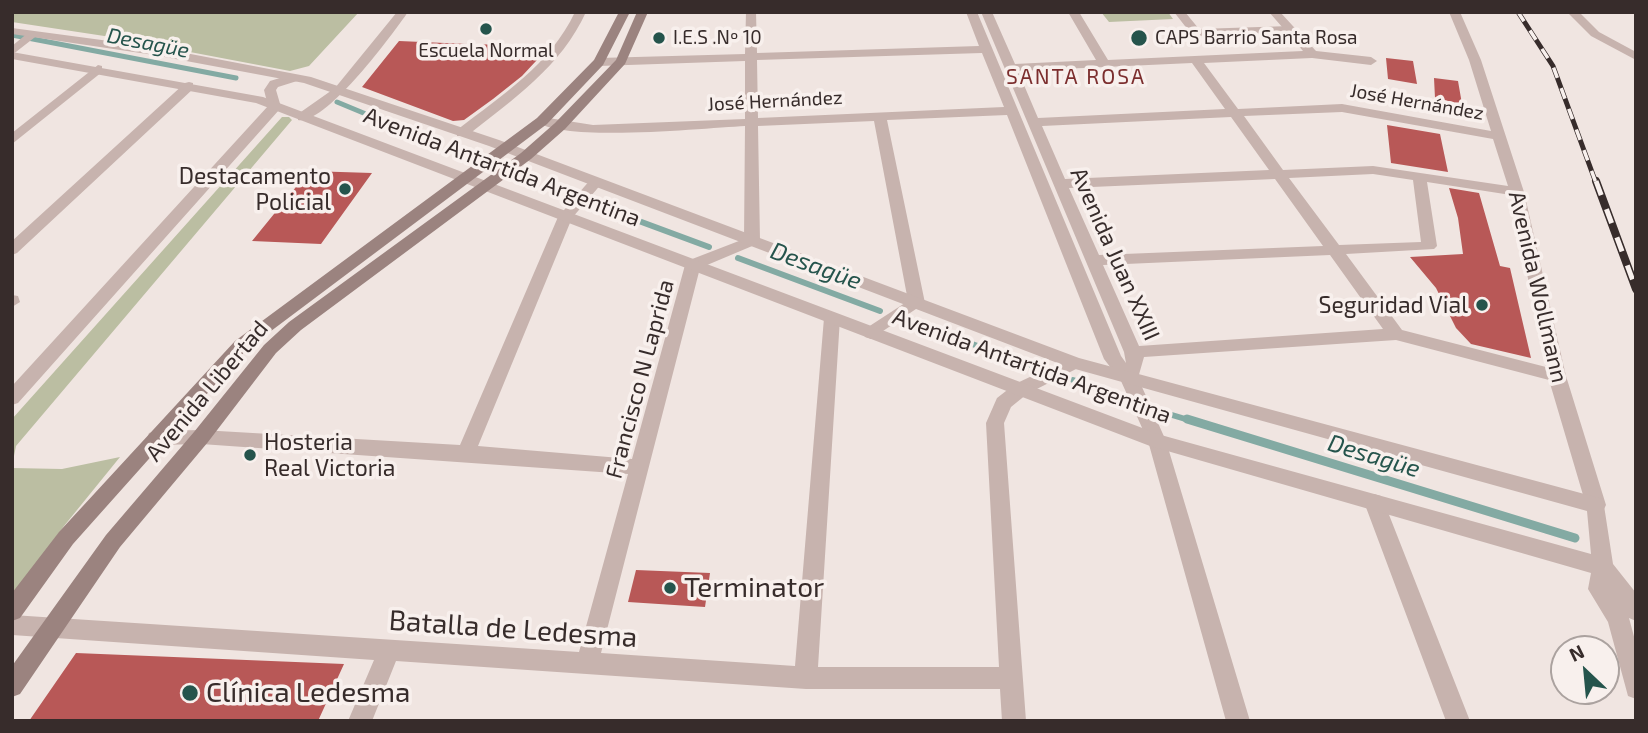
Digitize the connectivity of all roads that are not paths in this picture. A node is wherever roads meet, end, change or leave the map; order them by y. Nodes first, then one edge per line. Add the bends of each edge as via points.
1 (403, 12) edge
2 (581, 12) edge
3 (625, 12) edge
4 (643, 12) edge
5 (751, 12) edge
6 (971, 12) edge
7 (986, 12) edge
8 (1073, 12) edge
9 (1179, 12) edge
10 (1274, 12) edge
11 (1454, 12) edge
12 (1572, 12) edge
13 (1290, 29) junction
14 (12, 31) edge
15 (33, 34) junction
16 (986, 49) junction
17 (12, 54) edge
18 (1312, 54) junction
19 (751, 57) junction
20 (1636, 57) edge
21 (1195, 59) junction
22 (621, 61) junction
23 (1371, 61) dead end
24 (599, 62) junction
25 (1104, 63) junction
26 (1010, 68) junction
27 (97, 69) junction
28 (293, 78) junction
29 (189, 86) junction
30 (339, 91) junction
31 (275, 107) junction
32 (1011, 111) junction
33 (1234, 113) junction
34 (880, 116) junction
35 (303, 117) junction
36 (542, 121) junction
37 (751, 122) junction
38 (1033, 122) junction
39 (559, 126) junction
40 (463, 133) junction
41 (1499, 136) junction
42 (12, 140) edge
43 (507, 148) junction
44 (526, 156) junction
45 (1279, 174) junction
46 (1419, 176) junction
47 (465, 179) junction
48 (596, 182) junction
49 (1059, 184) junction
50 (485, 187) junction
51 (1517, 192) junction
52 (565, 217) junction
53 (752, 241) junction
54 (1334, 249) junction
55 (12, 250) edge
56 (1092, 260) junction
57 (693, 265) junction
58 (917, 303) junction
59 (832, 318) junction
60 (871, 333) junction
61 (1396, 334) junction
62 (1133, 352) junction
63 (1074, 363) junction
64 (1557, 376) junction
65 (1129, 379) junction
66 (1021, 389) junction
67 (12, 398) edge
68 (156, 438) junction
69 (201, 438) junction
70 (1157, 440) junction
71 (466, 453) junction
72 (640, 467) junction
73 (1374, 502) junction
74 (1596, 505) junction
75 (1603, 567) junction
76 (12, 611) edge
77 (1636, 611) edge
78 (12, 625) edge
79 (54, 627) junction
80 (389, 651) junction
81 (587, 664) junction
82 (806, 678) junction
83 (1010, 678) junction
84 (12, 686) edge
85 (1636, 688) edge
86 (360, 721) edge
87 (1014, 721) edge
88 (1238, 721) edge
89 (1458, 721) edge

1 - 30 street
2 - 40 street via 569,38 544,66
3 - 24 main road, Avenida Libertad
4 - 22 main road, Avenida Libertad
5 - 19 street
6 - 16 street, Avenida Juan XXIII
7 - 26 street, Avenida Juan XXIII
8 - 25 street
9 - 13 street via 1196,33
10 - 13 street
11 - 41 street, Avenida Wollmann
12 - 20 street via 1595,34
13 - 18 street
14 - 15 street, Avenida Antartida Argentina
15 - 17 street
15 - 28 street, Avenida Antartida Argentina
16 - 19 street
16 - 32 street, Avenida Juan XXIII
17 - 27 street, Avenida Antartida Argentina
18 - 21 street
18 - 23 street
19 - 22 street
19 - 37 street
21 - 25 street
21 - 33 street
22 - 24 street
22 - 39 main road, Avenida Libertad
24 - 36 main road, Avenida Libertad
25 - 26 street
26 - 38 street, Avenida Juan XXIII
27 - 29 street, Avenida Antartida Argentina
27 - 42 street
28 - 30 street, Avenida Antartida Argentina
28 - 31 street via 270,90
29 - 31 street, Avenida Antartida Argentina
29 - 55 street
30 - 35 street
30 - 40 street, Avenida Antartida Argentina
31 - 35 street, Avenida Antartida Argentina
31 - 67 street
32 - 34 street, José Hernández
32 - 65 street, Avenida Juan XXIII via 1113,359
33 - 38 street, José Hernández
33 - 41 street, José Hernández via 1342,108
33 - 45 street
34 - 37 street, José Hernández
34 - 58 street
35 - 47 street, Avenida Antartida Argentina
36 - 39 street, José Hernández
36 - 43 main road, Avenida Libertad
37 - 39 street, José Hernández via 593,129
37 - 53 street
38 - 49 street, Avenida Juan XXIII
39 - 44 main road, Avenida Libertad
40 - 43 street, Avenida Antartida Argentina
41 - 51 street, Avenida Wollmann
43 - 44 street, Avenida Antartida Argentina
43 - 47 main road, Avenida Libertad
44 - 48 street, Avenida Antartida Argentina
44 - 50 main road, Avenida Libertad
45 - 46 street via 1373,170
45 - 49 street
45 - 54 street
46 - 51 street
46 - 54 street via 1429,246
47 - 50 street, Avenida Antartida Argentina
47 - 68 main road, Avenida Libertad via 242,345
48 - 52 street
48 - 53 street, Avenida Antartida Argentina
49 - 56 street, Avenida Juan XXIII
50 - 52 street, Avenida Antartida Argentina
50 - 69 main road, Avenida Libertad via 286,334
51 - 64 street, Avenida Wollmann
52 - 57 street, Avenida Antartida Argentina
52 - 71 street
53 - 57 street, Francisco N Laprida
53 - 58 street, Avenida Antartida Argentina
54 - 56 street
54 - 61 street
56 - 62 street, Avenida Juan XXIII
57 - 59 street, Avenida Antartida Argentina
57 - 72 street, Francisco N Laprida
58 - 60 street
58 - 63 street, Avenida Antartida Argentina
59 - 60 street, Avenida Antartida Argentina
59 - 82 street
60 - 66 street, Avenida Antartida Argentina
61 - 62 street
61 - 64 street
62 - 65 street, Avenida Juan XXIII via 1136,360
63 - 65 street, Avenida Antartida Argentina
63 - 66 street
64 - 74 street, Avenida Wollmann
65 - 70 street
65 - 74 street, Avenida Antartida Argentina
66 - 70 street, Avenida Antartida Argentina
66 - 83 street via 1003,403 995,423
68 - 69 street
68 - 76 main road, Avenida Libertad via 66,538
69 - 71 street
69 - 79 main road, Avenida Libertad via 113,541
70 - 73 street, Avenida Antartida Argentina
70 - 88 street
71 - 72 street
72 - 81 street, Francisco N Laprida
73 - 75 street, Avenida Antartida Argentina
73 - 89 street
74 - 75 street, Avenida Wollmann
75 - 77 street
75 - 85 street, Avenida Wollmann via 1599,589 1618,619
78 - 79 street, Batalla de Ledesma
79 - 80 street, Batalla de Ledesma
79 - 84 main road, Avenida Libertad
80 - 81 street, Batalla de Ledesma
80 - 86 street
81 - 82 street, Batalla de Ledesma
82 - 83 street, Batalla de Ledesma
83 - 87 street

